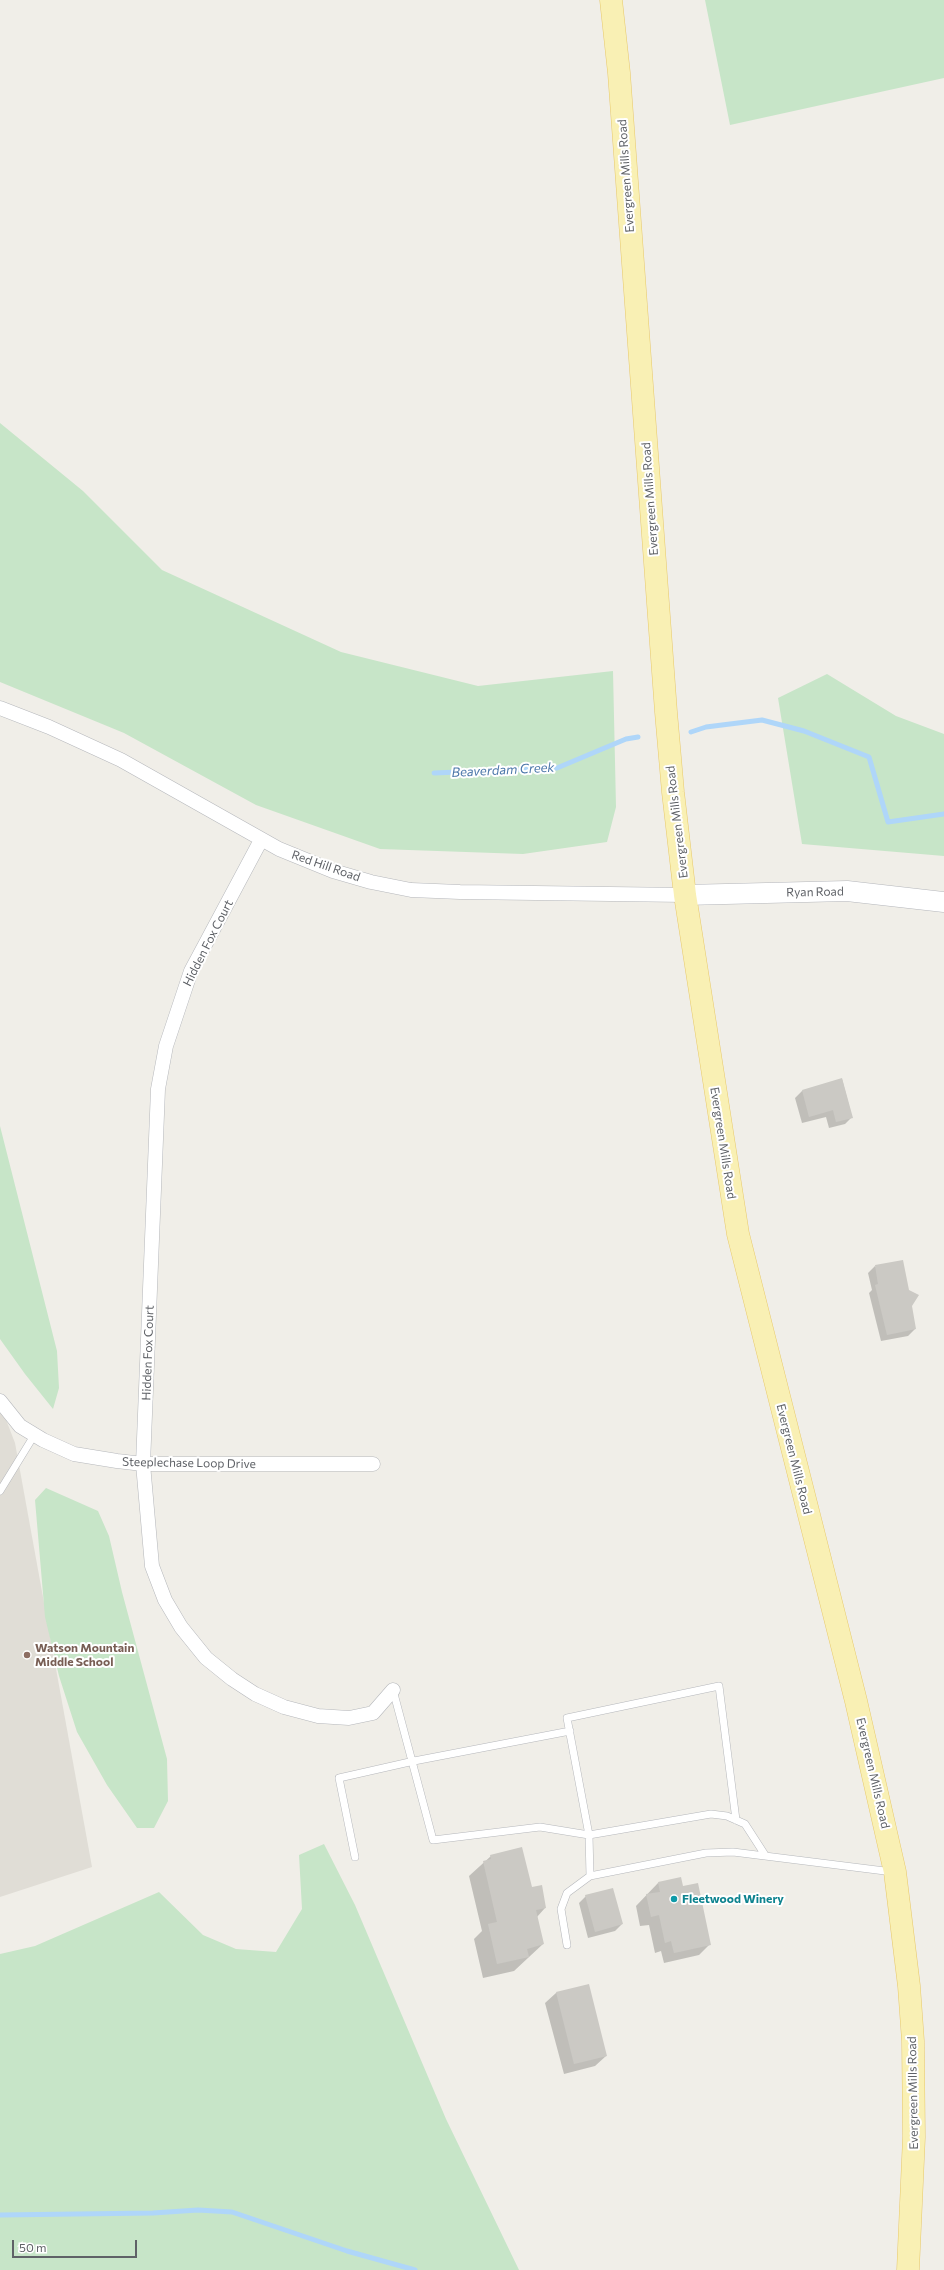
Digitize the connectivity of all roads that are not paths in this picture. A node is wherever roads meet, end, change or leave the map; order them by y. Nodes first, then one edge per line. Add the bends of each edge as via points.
1 (611, 0) edge
2 (0, 708) edge
3 (261, 840) junction
4 (686, 895) junction
5 (944, 902) edge
6 (0, 1401) edge
7 (35, 1434) junction
8 (143, 1464) junction
9 (373, 1464) dead end
10 (0, 1491) edge
11 (393, 1690) joint
12 (570, 1731) junction
13 (414, 1761) junction
14 (736, 1820) junction
15 (589, 1835) junction
16 (765, 1855) junction
17 (355, 1857) dead end
18 (895, 1872) junction
19 (590, 1876) junction
20 (567, 1945) dead end
21 (908, 2270) edge

1 - 4 main road, Evergreen Mills Road via 619,73 668,734
2 - 3 street, Red Hill Road via 61,732 121,760
3 - 4 street, Red Hill Road via 333,871 411,890
3 - 8 street, Hidden Fox Court via 191,971 166,1046 158,1089
4 - 5 main road, Ryan Road via 847,891
4 - 18 main road, Evergreen Mills Road via 738,1234 856,1701
6 - 7 street, Steeplechase Loop Drive via 20,1426
7 - 8 street, Steeplechase Loop Drive via 74,1454
7 - 10 lane
8 - 9 street, Steeplechase Loop Drive
8 - 11 street, Hidden Fox Court via 152,1566 165,1600 181,1627 206,1658 255,1694 284,1707 318,1716 349,1718 373,1713
11 - 13 lane via 405,1739
12 - 13 lane
12 - 14 lane via 567,1718 719,1686
12 - 15 lane
13 - 15 lane via 434,1840 540,1827
13 - 17 lane via 339,1778
14 - 15 lane via 710,1814
14 - 16 lane via 745,1824
15 - 19 lane
16 - 18 lane
16 - 19 lane via 706,1853
18 - 21 main road, Evergreen Mills Road via 913,2041 914,2142
19 - 20 lane via 567,1893 561,1908

